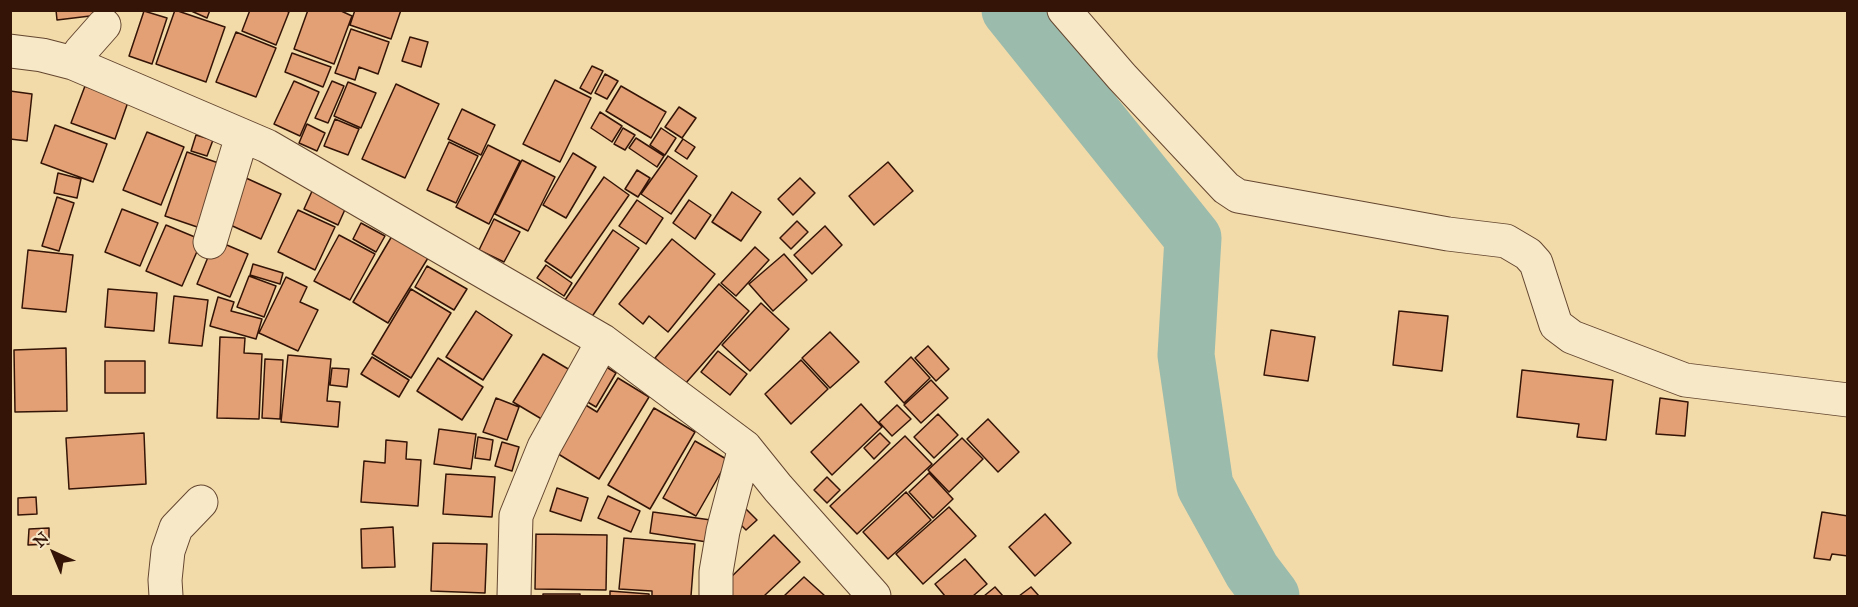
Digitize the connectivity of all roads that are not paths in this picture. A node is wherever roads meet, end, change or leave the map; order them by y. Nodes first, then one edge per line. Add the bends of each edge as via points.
1 (1064, 10) edge
2 (104, 25) dead end
3 (10, 51) edge
4 (73, 63) junction
5 (243, 136) junction
6 (210, 242) dead end
7 (603, 341) junction
8 (1848, 400) edge
9 (745, 447) junction
10 (201, 502) dead end
11 (166, 597) edge
12 (514, 597) edge
13 (716, 597) edge
14 (874, 597) edge

1 - 8 street via 1122,77 1226,188 1238,196 1506,241 1536,263 1556,325 1572,337 1685,380
2 - 4 street
3 - 4 street
4 - 5 street
5 - 6 street
5 - 7 street via 267,146
7 - 9 street
7 - 12 street via 544,447 516,516
9 - 13 street via 723,531
9 - 14 street
10 - 11 street via 176,528 168,551

